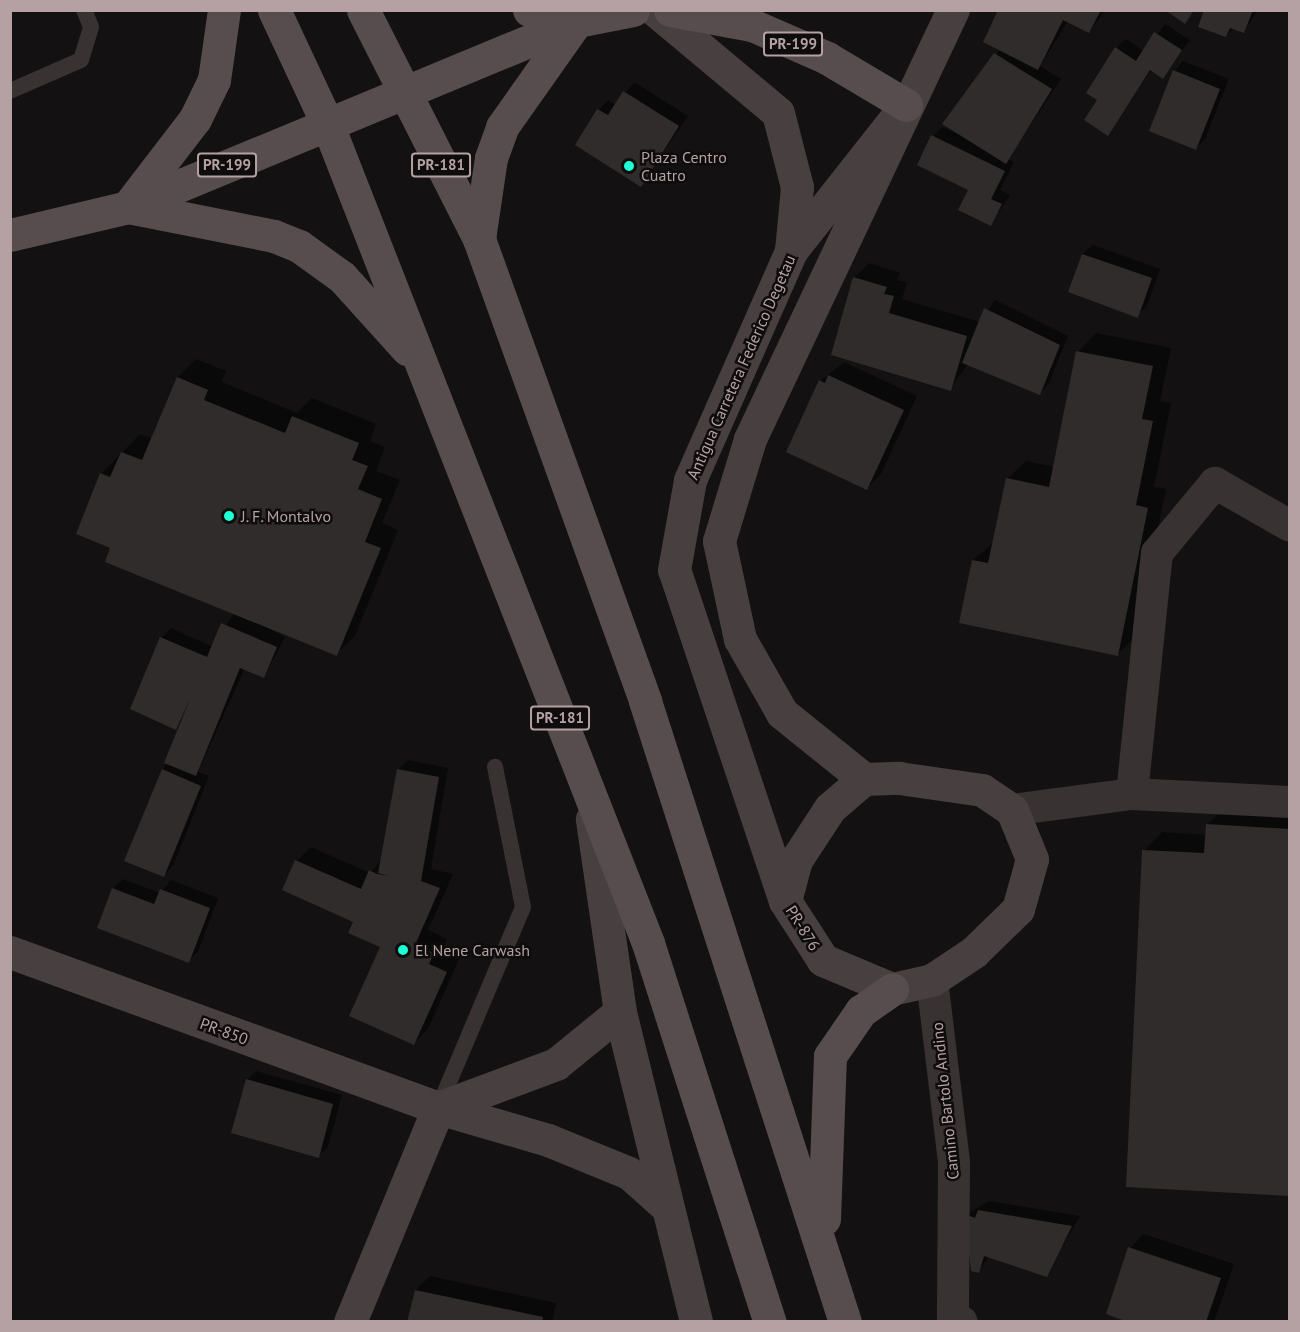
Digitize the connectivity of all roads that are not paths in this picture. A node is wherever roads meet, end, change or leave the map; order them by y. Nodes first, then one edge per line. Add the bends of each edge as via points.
1 (84, 10) edge
2 (224, 10) edge
3 (274, 10) edge
4 (363, 10) edge
5 (529, 10) edge
6 (633, 10) edge
7 (655, 10) edge
8 (670, 10) edge
9 (953, 10) edge
10 (577, 21) junction
11 (403, 90) junction
12 (10, 91) edge
13 (906, 105) junction
14 (327, 123) junction
15 (128, 207) junction
16 (10, 235) edge
17 (480, 239) junction
18 (791, 251) junction
19 (423, 366) junction
20 (1290, 526) edge
21 (495, 767) dead end
22 (864, 779) junction
23 (586, 786) junction
24 (1132, 794) junction
25 (1290, 802) edge
26 (1012, 810) junction
27 (785, 901) junction
28 (10, 952) edge
29 (932, 980) junction
30 (892, 989) junction
31 (620, 1012) junction
32 (438, 1108) junction
33 (667, 1207) junction
34 (823, 1242) junction
35 (350, 1322) edge
36 (696, 1322) edge
37 (770, 1322) edge
38 (845, 1322) edge
39 (962, 1322) edge

1 - 12 lane via 91,27 81,60
2 - 15 main road via 224,41 209,90 195,119
3 - 14 main road, PR-181
4 - 11 main road, PR-181
5 - 10 main road
6 - 10 main road, PR-199
7 - 18 street via 778,113 797,188
8 - 13 main road, PR-199 via 752,25 827,58
9 - 13 street, Antigua Carretera Federico Degetau / PR-876
10 - 11 main road, PR-199
10 - 17 main road via 502,127 491,158
11 - 14 main road, PR-199
11 - 17 main road, PR-181
13 - 18 street, Antigua Carretera Federico Degetau / PR-876
13 - 22 street, Antigua Carretera Federico Degetau / PR-876 via 825,288 750,439 719,541 740,639 782,713
14 - 15 main road, PR-199
14 - 19 main road, PR-181
15 - 16 main road, PR-199
15 - 19 main road via 274,236 299,246 342,277
17 - 34 main road, PR-181 via 645,701
18 - 27 street, Antigua Carretera Federico Degetau / PR-876 via 690,480 674,570
19 - 23 main road, PR-181
20 - 24 street via 1215,483 1157,553
21 - 32 lane via 523,907
22 - 26 street via 899,778 982,790
22 - 27 street, PR-876 / PR-876 via 830,808 796,860
23 - 31 street
23 - 37 main road, PR-181 via 648,943
24 - 25 street
24 - 26 street
26 - 29 street via 1032,859 1018,909 974,952
27 - 30 street, PR-876 / PR-876 via 823,960
28 - 32 street, PR-850 / PR-850
29 - 30 street
29 - 39 street, Camino Bartolo Andino via 954,1163 953,1319
30 - 34 main road via 861,1011 830,1056
31 - 32 street via 556,1064
31 - 33 street
32 - 33 street, PR-850 via 548,1140 629,1173
32 - 35 street
33 - 36 street
34 - 38 main road, PR-181

